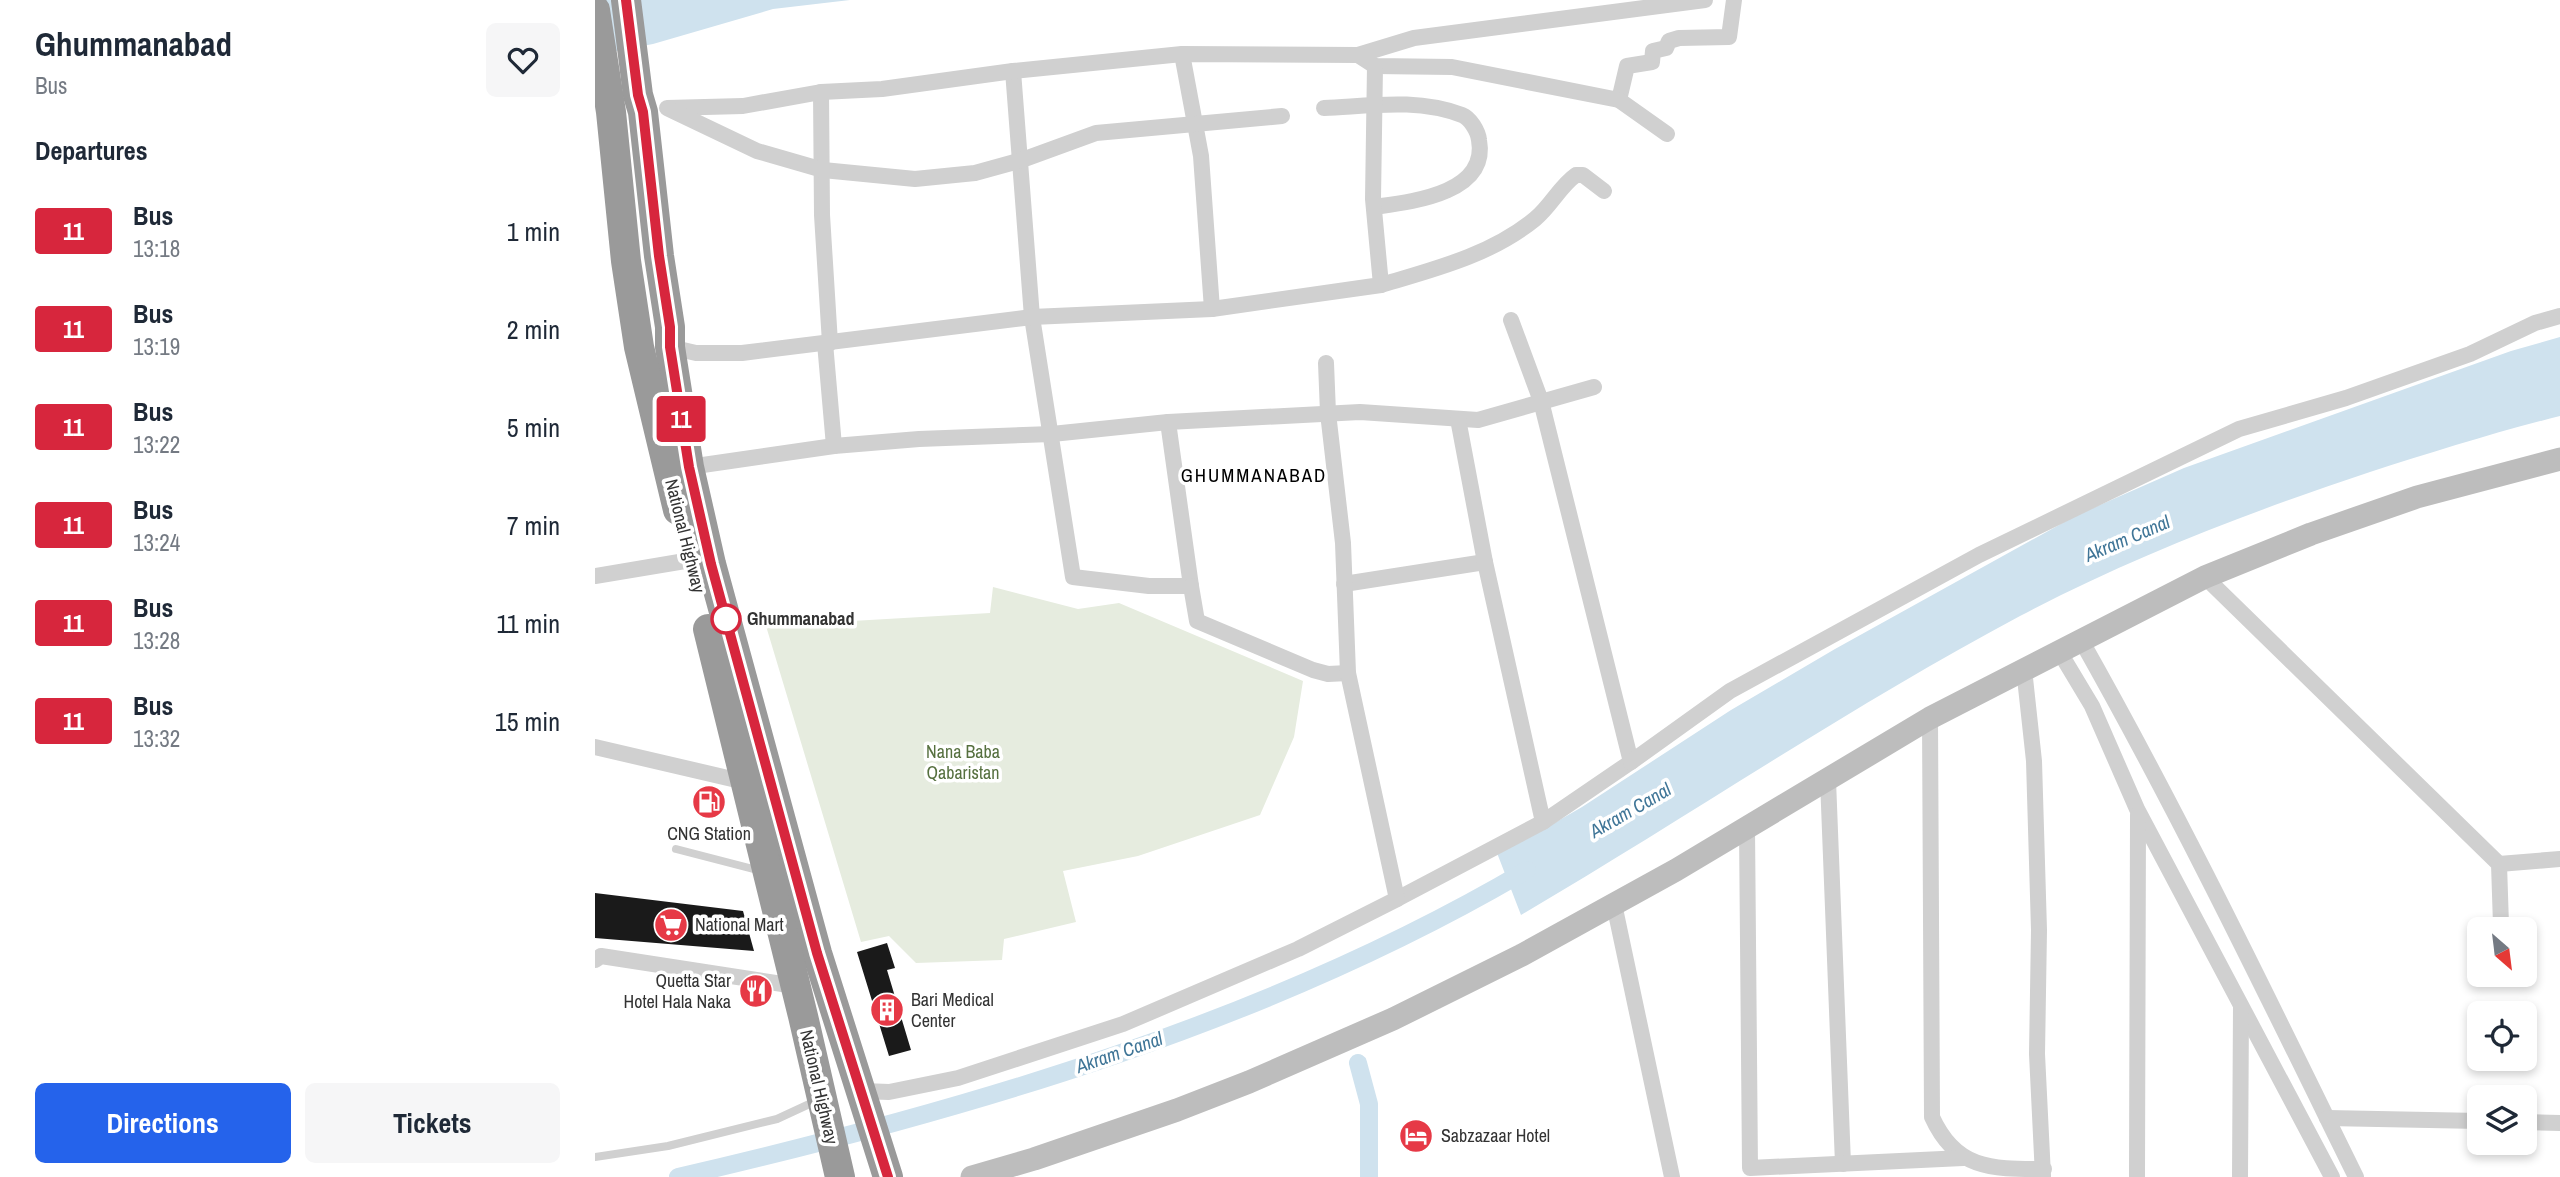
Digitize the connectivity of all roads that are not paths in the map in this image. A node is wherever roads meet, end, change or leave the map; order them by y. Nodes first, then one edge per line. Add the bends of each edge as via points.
1 (626, 0) edge
2 (1705, 0) edge
3 (1734, 0) edge
4 (595, 10) edge
5 (1182, 54) junction
6 (1358, 55) junction
7 (1375, 66) junction
8 (1013, 71) junction
9 (821, 92) junction
10 (1619, 100) junction
11 (649, 105) junction
12 (1374, 106) junction
13 (604, 108) edge
14 (1324, 108) dead end
15 (1282, 117) dead end
16 (1194, 124) junction
17 (1667, 134) dead end
18 (1021, 160) junction
19 (823, 170) junction
20 (1604, 191) dead end
21 (1374, 207) junction
22 (1381, 285) junction
23 (1212, 309) junction
24 (1032, 317) junction
25 (2560, 317) edge
26 (1511, 320) dead end
27 (636, 328) junction
28 (670, 337) junction
29 (828, 343) junction
30 (1326, 363) dead end
31 (1594, 387) dead end
32 (1541, 401) junction
33 (1328, 413) junction
34 (1458, 419) junction
35 (1168, 422) junction
36 (1052, 434) junction
37 (834, 446) junction
38 (2560, 459) edge
39 (689, 467) junction
40 (691, 560) junction
41 (1485, 562) junction
42 (595, 576) edge
43 (2205, 577) junction
44 (1344, 584) junction
45 (1191, 586) junction
46 (2081, 640) junction
47 (2059, 651) junction
48 (2024, 669) junction
49 (1348, 673) junction
50 (1930, 718) junction
51 (595, 747) edge
52 (1630, 762) junction
53 (1828, 780) junction
54 (745, 782) junction
55 (2137, 809) junction
56 (1543, 822) junction
57 (1747, 828) junction
58 (676, 849) dead end
59 (771, 851) junction
60 (2560, 859) edge
61 (2499, 864) junction
62 (1397, 899) junction
63 (1614, 904) junction
64 (2501, 917) edge
65 (595, 960) edge
66 (795, 986) junction
67 (2241, 1004) junction
68 (863, 1091) junction
69 (821, 1098) junction
70 (2327, 1118) junction
71 (2467, 1121) edge
72 (2537, 1122) edge
73 (2560, 1123) edge
74 (595, 1157) edge
75 (1963, 1158) junction
76 (1843, 1164) junction
77 (2044, 1173) edge
78 (840, 1177) edge
79 (888, 1177) edge
80 (972, 1177) edge
81 (1672, 1177) edge
82 (2137, 1177) edge
83 (2240, 1177) edge
84 (2332, 1177) edge
85 (2356, 1177) edge

1 - 11 highway, National Highway
2 - 6 street via 1414,38
3 - 10 street via 1728,37 1669,41 1666,48 1653,51 1652,62 1627,66
4 - 13 highway, National Highway
5 - 6 street
5 - 8 street
5 - 16 street
6 - 7 street
7 - 10 street via 1452,67
7 - 12 street
8 - 9 street via 881,89
8 - 18 street
9 - 11 street via 743,106
9 - 19 street
10 - 17 street
11 - 19 street via 757,151
11 - 28 highway, National Highway via 659,256
12 - 14 street
12 - 21 street
12 - 21 street via 1414,103 1465,116 1480,142 1474,169 1458,186 1421,200
13 - 27 highway, National Highway
15 - 16 street
16 - 18 street via 1096,133
16 - 23 street via 1206,201
18 - 19 street via 975,173 915,179
18 - 24 street
19 - 29 street
20 - 22 street via 1576,175 1536,218 1505,239 1465,260
21 - 22 street
22 - 23 street
23 - 24 street
24 - 29 street
24 - 36 street
25 - 52 street via 2535,323 2470,355 2239,429 1979,555 1742,684
26 - 32 street
27 - 28 highway
27 - 40 highway, National Highway
28 - 29 street via 696,353
28 - 39 highway, National Highway
29 - 37 street
30 - 33 street
31 - 32 street
32 - 34 street via 1478,420
32 - 52 street
33 - 34 street
33 - 35 street
33 - 44 street
34 - 41 street
35 - 36 street
35 - 45 street
36 - 37 street
36 - 45 street via 1073,577
37 - 39 street
38 - 43 street via 2417,498
39 - 59 highway, National Highway
40 - 42 street
40 - 54 highway, National Highway
41 - 44 street
41 - 56 street
43 - 46 street
43 - 61 street
44 - 49 street
45 - 49 street via 1197,621 1313,670
46 - 47 street
46 - 70 street via 2244,948
47 - 48 street
47 - 55 street via 2092,706
48 - 50 street
48 - 77 street via 2034,761 2037,1054
49 - 62 street
50 - 53 street
50 - 75 street via 1932,1117 1941,1136
51 - 54 street
52 - 56 street
53 - 57 street
53 - 76 street
54 - 59 highway, National Highway
55 - 67 street
55 - 82 street
56 - 62 street
57 - 63 street
57 - 76 street via 1748,1164 1754,1169
58 - 59 lane
59 - 66 highway, National Highway
59 - 68 highway, National Highway via 817,953
60 - 61 street
61 - 64 street
62 - 68 street via 1297,949 1123,1024 958,1078 889,1092
63 - 80 street via 1475,979 1315,1055 1177,1110
63 - 81 street
65 - 66 street via 601,956
66 - 69 highway, National Highway
67 - 83 street
67 - 84 street
68 - 79 highway, National Highway
69 - 74 lane via 777,1119 669,1146
69 - 78 highway, National Highway
70 - 71 street
70 - 85 street
72 - 73 street
75 - 76 street
75 - 77 street via 1998,1169

